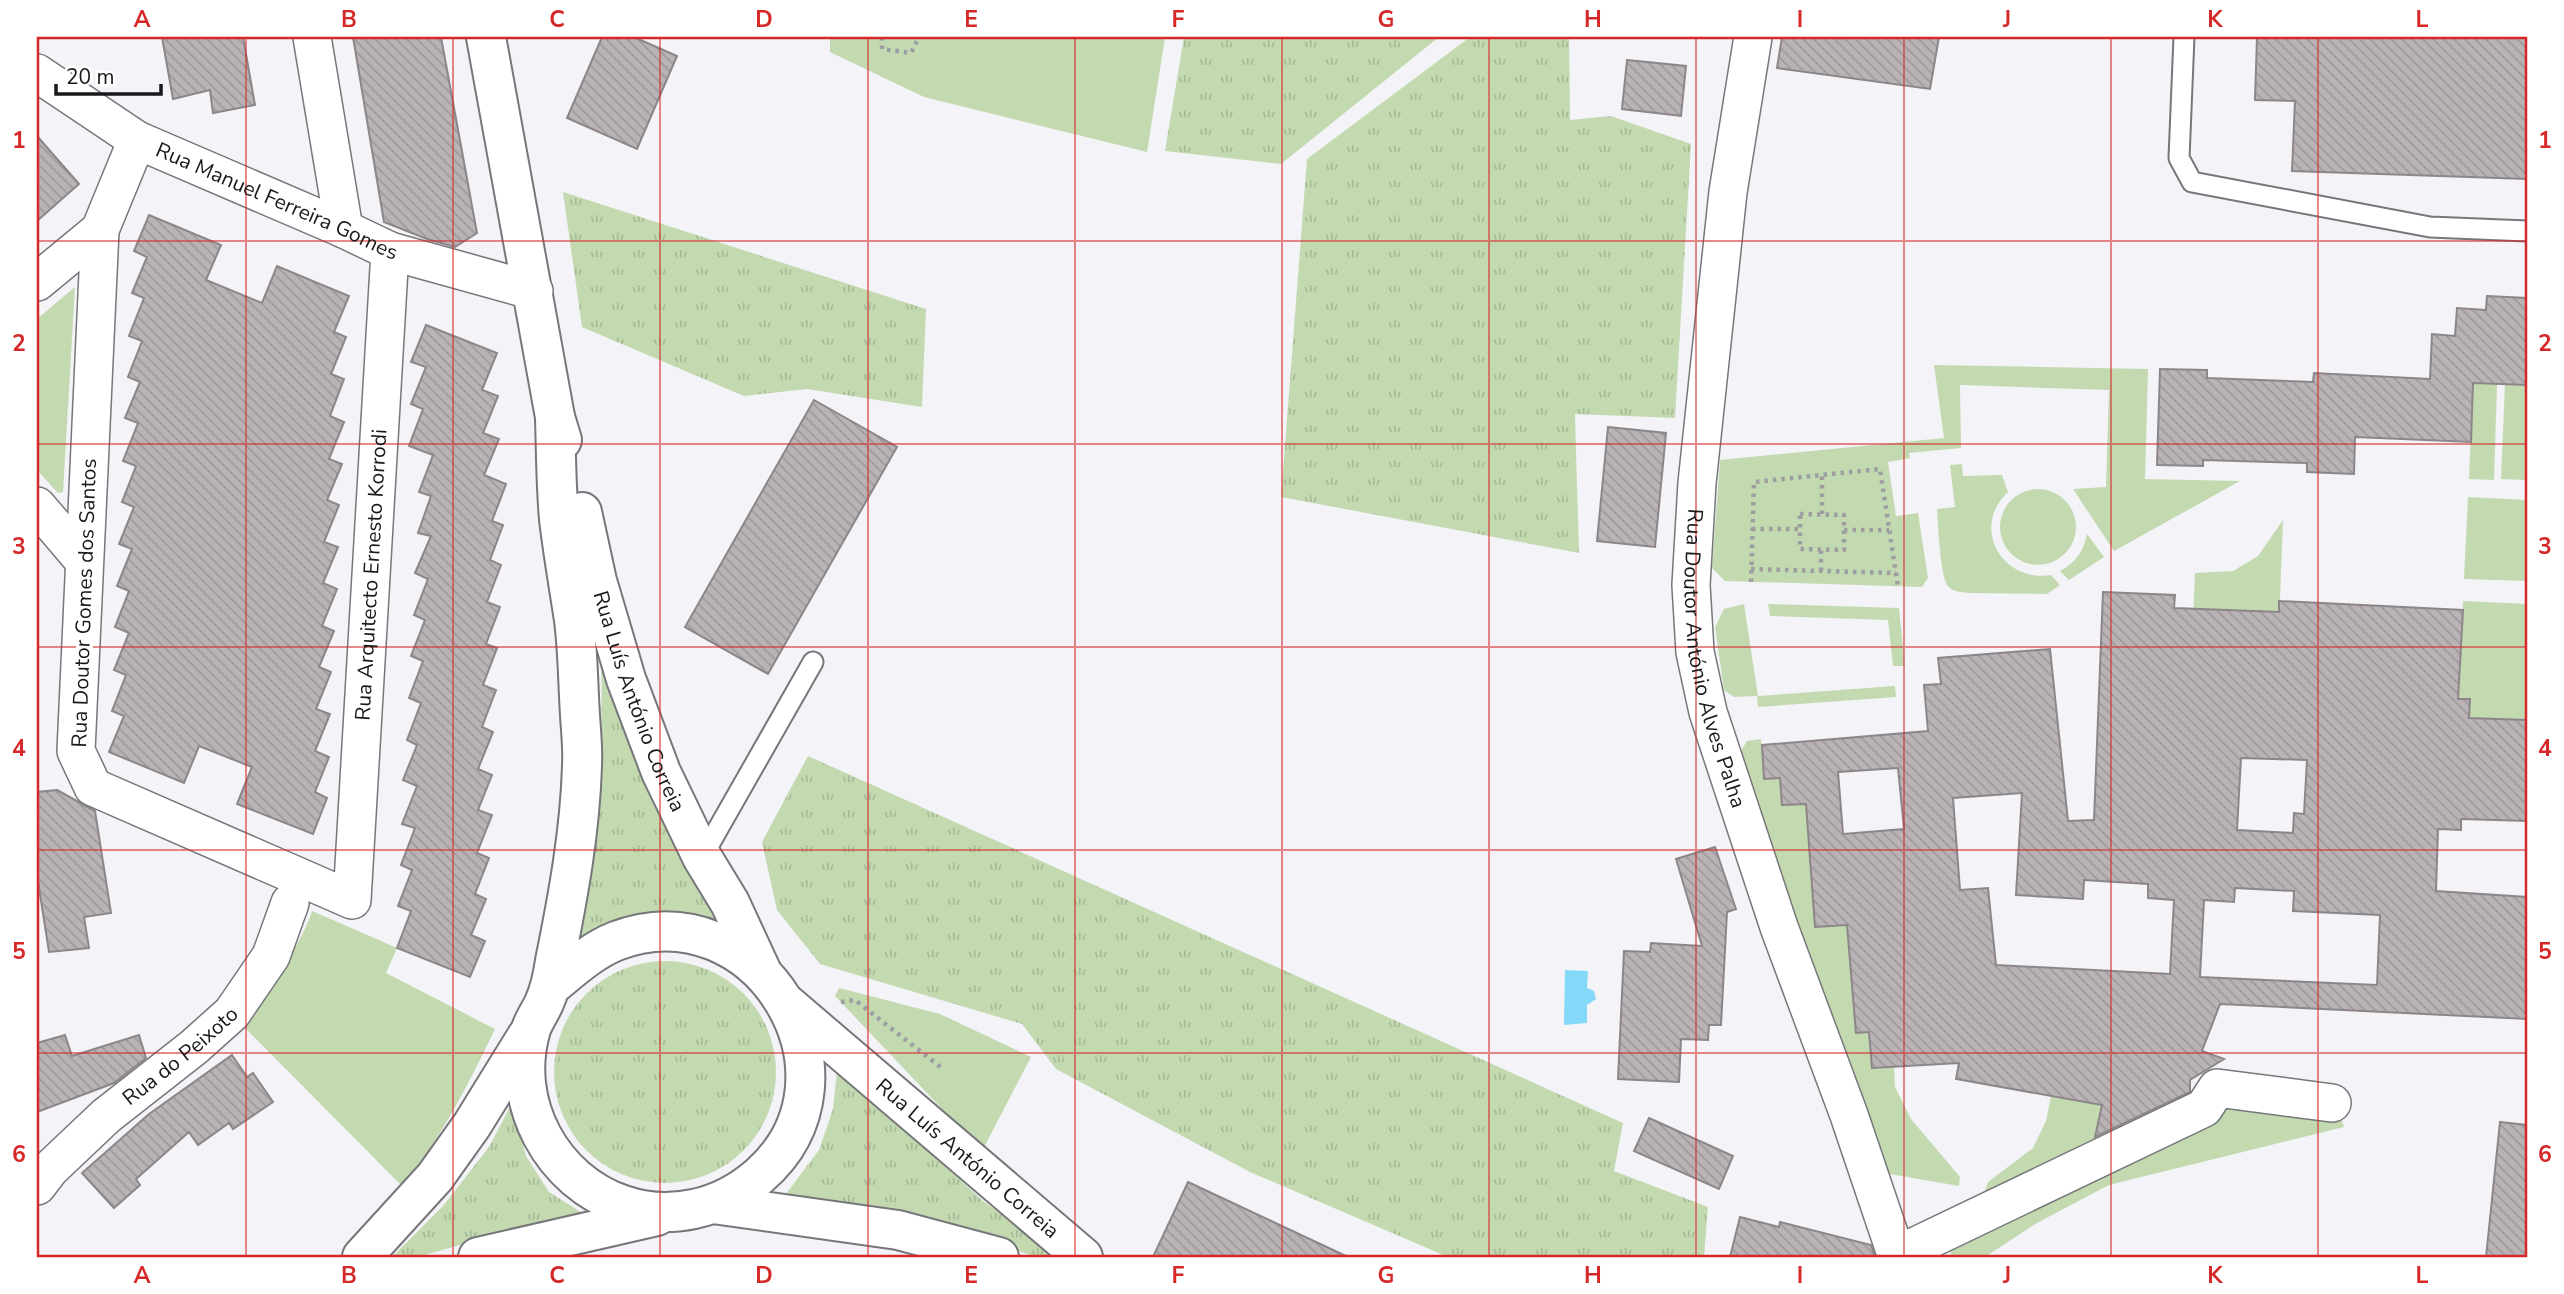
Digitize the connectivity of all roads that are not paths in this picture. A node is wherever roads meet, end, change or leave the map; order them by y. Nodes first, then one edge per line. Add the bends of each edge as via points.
1 (312, 37) edge
2 (486, 37) edge
3 (1753, 37) edge
4 (2184, 37) edge
5 (37, 73) edge
6 (137, 140) junction
7 (344, 229) junction
8 (100, 230) junction
9 (2527, 231) edge
10 (390, 251) junction
11 (37, 282) edge
12 (534, 291) junction
13 (555, 417) junction
14 (37, 506) edge
15 (84, 561) junction
16 (813, 662) dead end
17 (702, 857) junction
18 (352, 900) joint
19 (290, 903) dead end
20 (761, 970) junction
21 (550, 986) junction
22 (788, 1005) junction
23 (531, 1029) junction
24 (2332, 1103) dead end
25 (37, 1186) edge
26 (713, 1204) junction
27 (670, 1212) junction
28 (1897, 1256) edge
29 (362, 1257) edge
30 (478, 1257) edge
31 (999, 1257) edge
32 (1083, 1257) edge

1 - 7 street
2 - 12 street, Rua Luís António Correia
3 - 28 street, Rua Doutor António Alves Palha via 1728,192 1696,483 1691,585 1695,652 1708,712 1779,927
4 - 9 lane via 2179,158 2192,183 2430,228
5 - 6 street, Rua Manuel Ferreira Gomes
6 - 7 street, Rua Manuel Ferreira Gomes
6 - 8 street, Rua Doutor Gomes dos Santos
7 - 10 street, Rua Manuel Ferreira Gomes
8 - 11 street
8 - 15 street, Rua Doutor Gomes dos Santos
10 - 12 street, Rua Manuel Ferreira Gomes
10 - 18 street, Rua Arquitecto Ernesto Korrodi
12 - 13 street, Rua Luís António Correia
13 - 17 street, Rua Luís António Correia via 626,679 661,772
13 - 21 street, Rua Luís António Correia via 559,519 575,625 583,764 575,860
14 - 15 street
15 - 18 street, Rua Doutor Gomes dos Santos via 76,751 93,788
16 - 17 lane
17 - 20 street, Rua Luís António Correia via 730,903
19 - 25 street, Rua do Peixoto via 271,956 232,1013 106,1116
20 - 21 street via 707,938 661,932 614,942
20 - 22 street
21 - 23 street, Rua Luís António Correia
22 - 26 street via 805,1067 795,1127 762,1174
22 - 32 street, Rua Luís António Correia
23 - 27 street via 527,1088 542,1137 553,1155 604,1199 637,1210
23 - 29 street via 435,1177
24 - 28 street via 2217,1087 2204,1108
26 - 27 street
26 - 31 street via 898,1230
27 - 30 street

